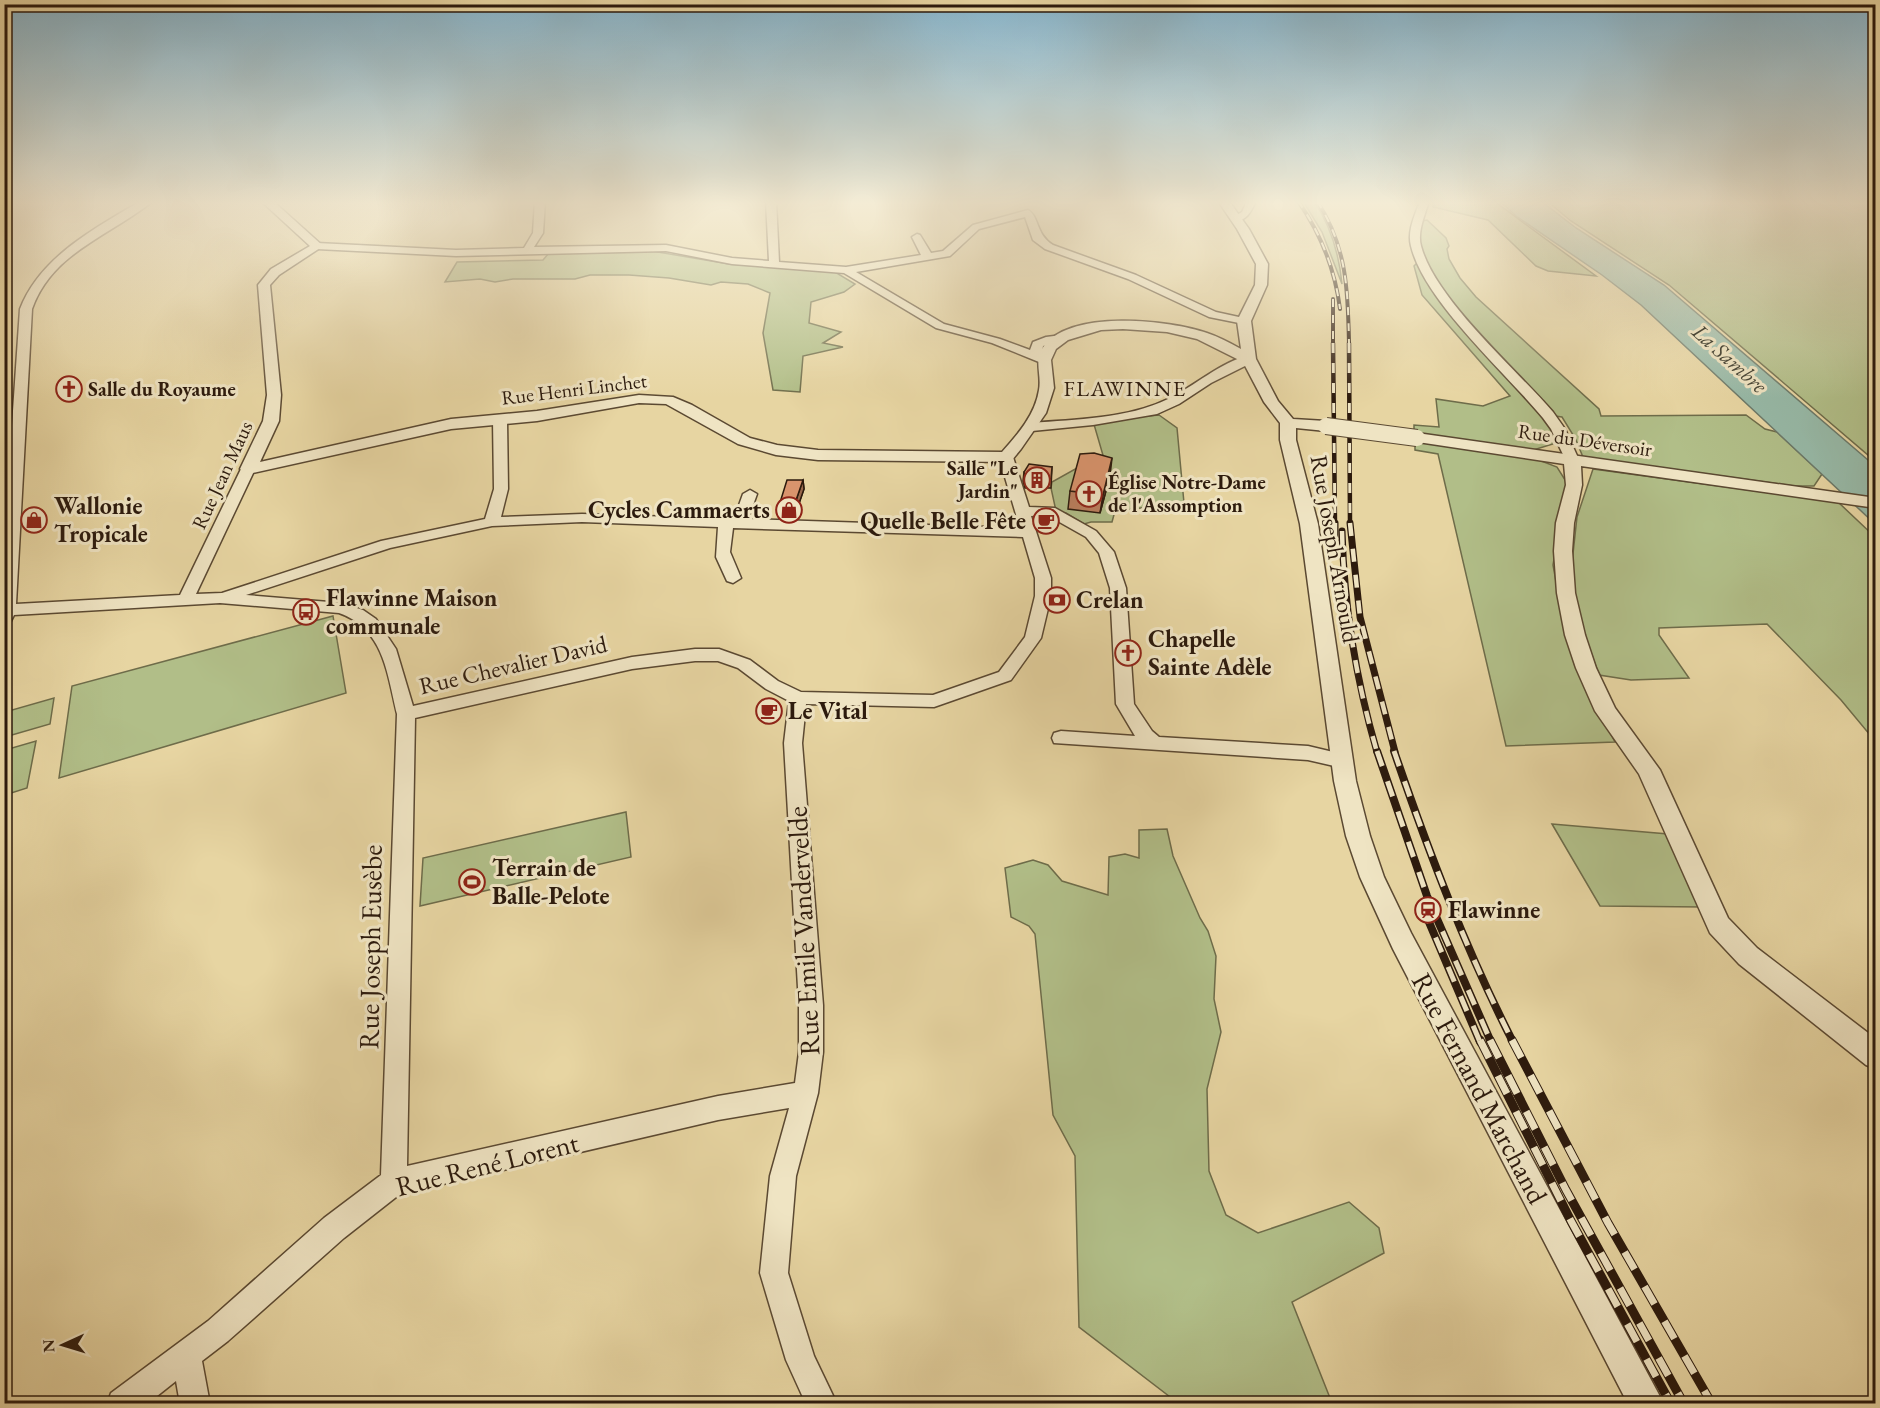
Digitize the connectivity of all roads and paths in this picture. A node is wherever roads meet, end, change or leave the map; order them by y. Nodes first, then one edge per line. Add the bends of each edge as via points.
1 (53, 267) edge
2 (283, 267) edge
3 (806, 267) edge
4 (865, 267) edge
5 (1104, 267) edge
6 (1260, 267) edge
7 (1426, 267) edge
8 (846, 270) junction
9 (1244, 321) junction
10 (1202, 336) junction
11 (1248, 359) junction
12 (1044, 360) junction
13 (500, 420) junction
14 (1288, 423) junction
15 (1032, 427) junction
16 (1006, 457) junction
17 (1572, 460) junction
18 (248, 469) junction
19 (750, 494) dead end
20 (1875, 503) edge
21 (1023, 512) junction
22 (492, 522) junction
23 (732, 524) junction
24 (1029, 533) junction
25 (733, 578) dead end
26 (220, 598) junction
27 (186, 599) junction
28 (6, 615) edge
29 (798, 698) junction
30 (406, 714) junction
31 (1061, 738) dead end
32 (1155, 744) junction
33 (1343, 761) junction
34 (1875, 1056) edge
35 (806, 1093) junction
36 (394, 1182) junction
37 (186, 1355) junction
38 (122, 1404) edge
39 (195, 1404) edge
40 (822, 1404) edge
41 (1647, 1404) edge

1 - 28 street via 29,297 26,316
2 - 18 street, Rue Jean Maus via 264,285 274,395 271,421
3 - 8 street
4 - 8 street
5 - 9 street via 1213,315
6 - 9 street via 1261,285
7 - 17 street via 1451,306 1548,415
8 - 12 street via 940,326 996,341
9 - 10 street
9 - 11 street
10 - 11 street
10 - 12 street via 1143,325 1092,328 1066,336 1051,347
11 - 14 street via 1271,402
11 - 15 street via 1152,411
12 - 15 street via 1047,387 1043,407
13 - 16 street, Rue Henri Linchet via 627,400 662,399 687,408 744,441 776,450
13 - 18 street, Rue Henri Linchet via 451,424
13 - 22 street via 501,489
14 - 17 street, Rue du Déversoir, bridge
14 - 33 street, Rue Joseph Arnould via 1288,440 1309,524
15 - 16 street
16 - 21 street
17 - 20 street, Rue du Déversoir
17 - 34 street via 1574,485 1563,551 1566,592 1586,668 1606,711 1649,770 1719,925 1748,956
18 - 27 street, Rue Jean Maus
19 - 23 street
21 - 24 street
21 - 32 street via 1050,511 1091,534 1106,552 1118,588 1125,704 1145,736
22 - 23 street via 582,518
22 - 26 street via 386,544
23 - 24 street
23 - 25 street via 722,543 722,561
24 - 29 street via 1043,578 1043,596 1033,638 1005,676 934,701
26 - 27 street, Rue Chevalier David
26 - 30 street, Rue Chevalier David via 341,608 367,620 386,644
27 - 28 street, Rue Chevalier David
29 - 30 street, Rue Chevalier David via 744,664 719,655 695,655 632,663
29 - 35 street, Rue Emile Vandervelde via 793,743 811,1005
30 - 36 street, Rue Joseph Eusèbe
31 - 32 street
32 - 33 street via 1308,753
33 - 41 street, Rue Fernand Marchand via 1358,836 1389,917
35 - 36 street, Rue René Lorent via 718,1108
35 - 40 street, Rue Emile Vandervelde via 783,1176 774,1273 801,1360
36 - 37 street, Rue René Lorent via 334,1228
37 - 38 street, Rue René Lorent
37 - 39 street

